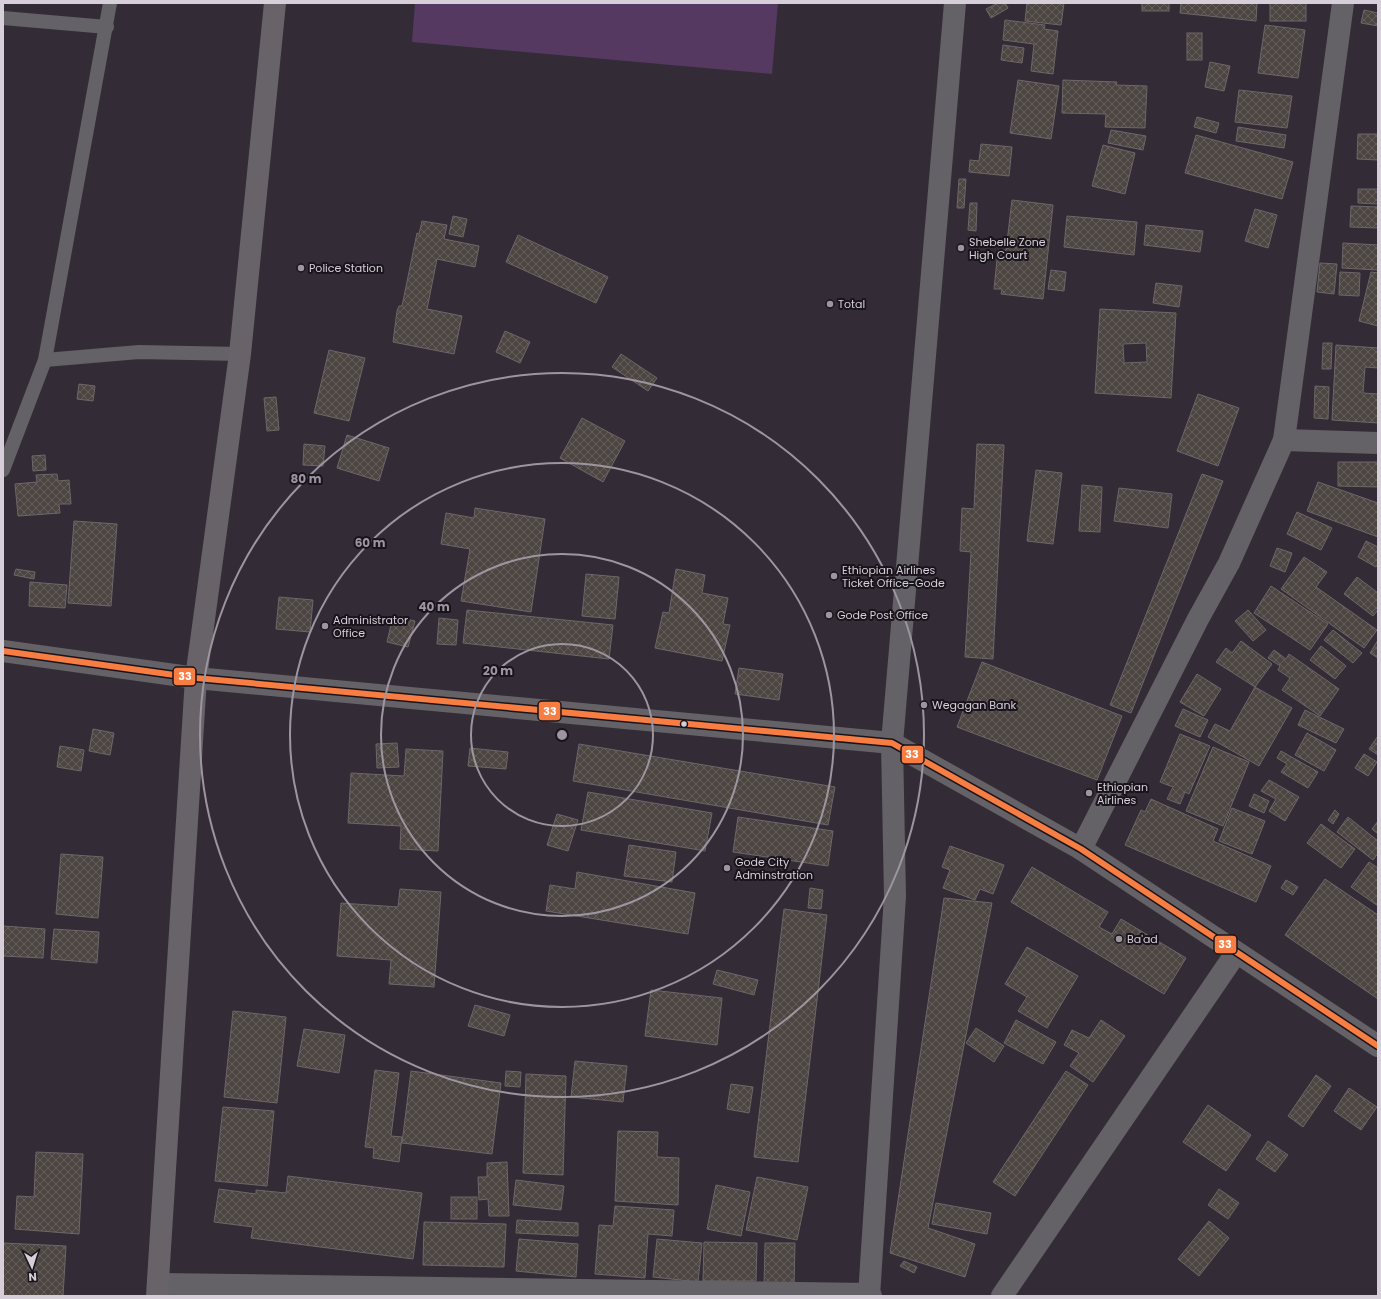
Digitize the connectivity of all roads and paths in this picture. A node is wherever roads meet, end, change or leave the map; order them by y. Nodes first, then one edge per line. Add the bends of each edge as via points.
1 (110, 3) edge
2 (275, 3) edge
3 (954, 3) edge
4 (1343, 3) edge
5 (3, 18) edge
6 (107, 27) junction
7 (240, 354) junction
8 (45, 360) junction
9 (1284, 440) junction
10 (1378, 443) edge
11 (3, 470) edge
12 (3, 651) edge
13 (196, 678) junction
14 (892, 744) junction
15 (1081, 849) junction
16 (1236, 953) junction
17 (1378, 1045) edge
18 (158, 1290) edge
19 (870, 1295) edge
20 (1002, 1296) edge

1 - 6 lane
2 - 7 street
3 - 14 street
4 - 9 street
5 - 6 lane
6 - 8 lane
7 - 8 lane via 139,352
7 - 13 street
8 - 11 lane
9 - 10 street
9 - 15 street via 1229,563 1194,626
12 - 13 street
13 - 14 street
13 - 18 street
14 - 15 street
14 - 19 street via 895,896
15 - 16 street
16 - 17 street
16 - 20 street
18 - 19 street

